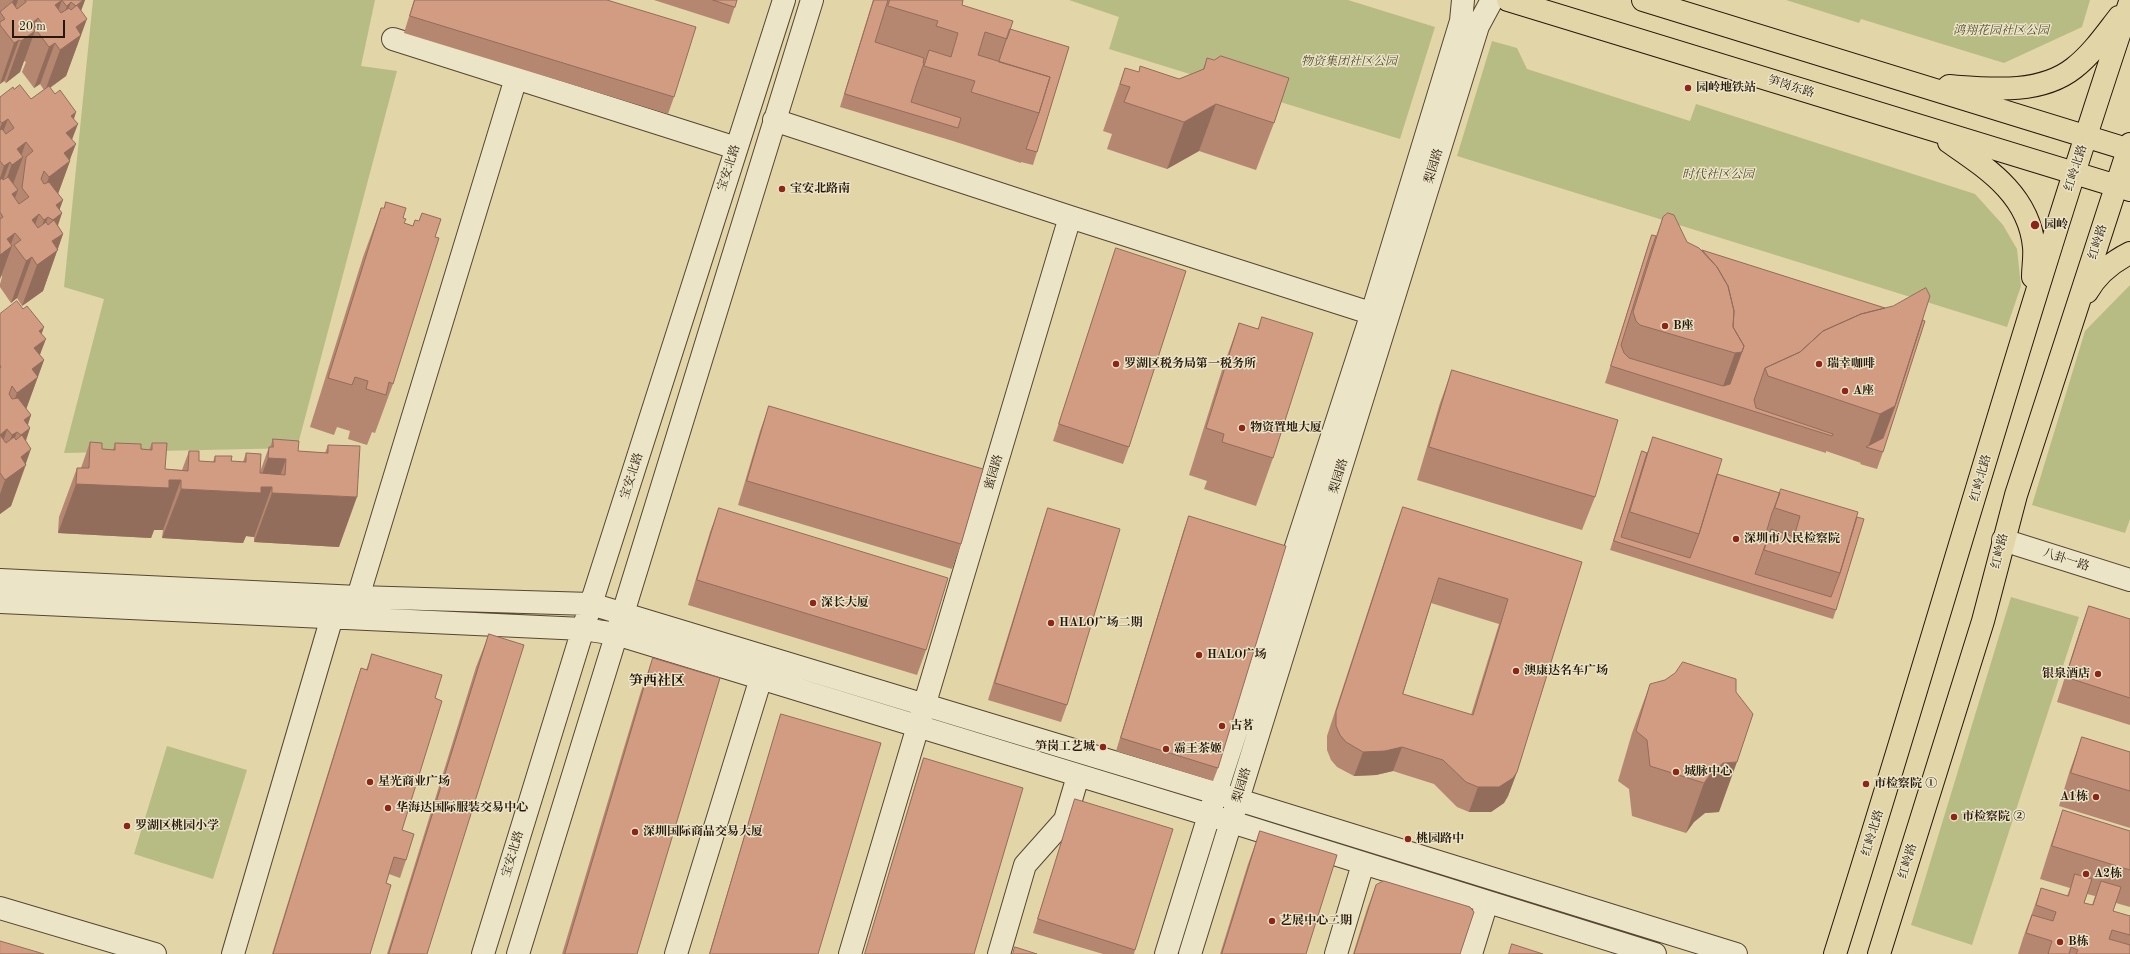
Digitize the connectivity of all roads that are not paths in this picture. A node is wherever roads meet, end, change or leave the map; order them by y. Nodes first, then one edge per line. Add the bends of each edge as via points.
1 (784, 0) edge
2 (812, 0) edge
3 (1463, 0) edge
4 (1492, 0) edge
5 (1508, 0) edge
6 (1643, 0) edge
7 (2130, 2) edge
8 (393, 39) dead end
9 (516, 78) junction
10 (1914, 83) junction
11 (774, 120) junction
12 (1932, 130) junction
13 (2086, 137) junction
14 (736, 148) junction
15 (2129, 148) edge
16 (2075, 172) junction
17 (2123, 188) edge
18 (1070, 217) junction
19 (2130, 252) edge
20 (2031, 310) junction
21 (1379, 316) junction
22 (2071, 321) junction
23 (2003, 540) junction
24 (0, 580) edge
25 (2130, 580) edge
26 (358, 597) junction
27 (0, 602) edge
28 (591, 604) junction
29 (623, 613) junction
30 (332, 617) junction
31 (583, 628) junction
32 (616, 634) junction
33 (761, 678) junction
34 (924, 705) junction
35 (919, 726) junction
36 (1078, 776) junction
37 (1216, 793) junction
38 (1237, 800) junction
39 (1209, 815) junction
40 (1231, 822) junction
41 (1363, 864) junction
42 (1487, 902) junction
43 (0, 908) edge
44 (1607, 947) edge
45 (155, 954) edge
46 (233, 954) edge
47 (483, 954) edge
48 (518, 954) edge
49 (676, 954) edge
50 (850, 954) edge
51 (999, 954) edge
52 (1166, 954) edge
53 (1190, 954) edge
54 (1336, 954) edge
55 (1471, 954) edge
56 (1655, 954) edge
57 (1736, 954) edge
58 (1835, 954) edge
59 (1879, 954) edge

1 - 14 street, 宝安北路
2 - 11 street
3 - 21 street, 梨园路 via 1462,21
4 - 21 street, 梨园路 via 1478,26
5 - 12 main road, 笋岗东路
6 - 10 main road
7 - 10 main road via 2096,47 2074,69 2039,85 2018,88 1975,88
7 - 13 main road, 红岭北路
8 - 9 street
9 - 14 street
9 - 26 street
10 - 13 main road
11 - 18 street
11 - 29 street
12 - 16 main road, 笋岗东路
12 - 20 main road via 1989,170 2017,198 2026,214 2035,248
13 - 15 main road
13 - 16 main road, 红岭北路
14 - 28 street, 宝安北路
15 - 17 main road, 红岭路
16 - 17 main road, 笋岗东路
16 - 20 main road, 红岭北路
17 - 22 main road, 红岭路
18 - 21 street
18 - 34 street, 蜜园路
19 - 22 main road via 2112,263 2092,282
20 - 58 main road, 红岭北路
21 - 37 street, 梨园路
21 - 38 street, 梨园路
22 - 23 main road, 红岭路
23 - 25 street, 八卦一路
23 - 59 main road, 红岭路 via 1983,621
24 - 26 street
26 - 28 street
27 - 30 street
28 - 29 street
28 - 31 street, 宝安北路
29 - 32 street
29 - 34 street
30 - 31 street
30 - 46 street
31 - 32 street
31 - 47 street, 宝安北路
32 - 33 street
32 - 48 street
33 - 35 street
33 - 49 street
34 - 35 street, 蜜园路
34 - 37 street
35 - 36 street
35 - 50 street, 蜜园路
36 - 39 street
36 - 51 street via 1065,820 1025,865
37 - 38 street
37 - 39 street, 梨园路
38 - 40 street, 梨园路
38 - 57 street
39 - 40 street
39 - 52 street, 梨园路
40 - 41 street
40 - 53 street, 梨园路
41 - 42 street
41 - 54 street
42 - 44 street
42 - 55 street
43 - 45 street
44 - 56 street

